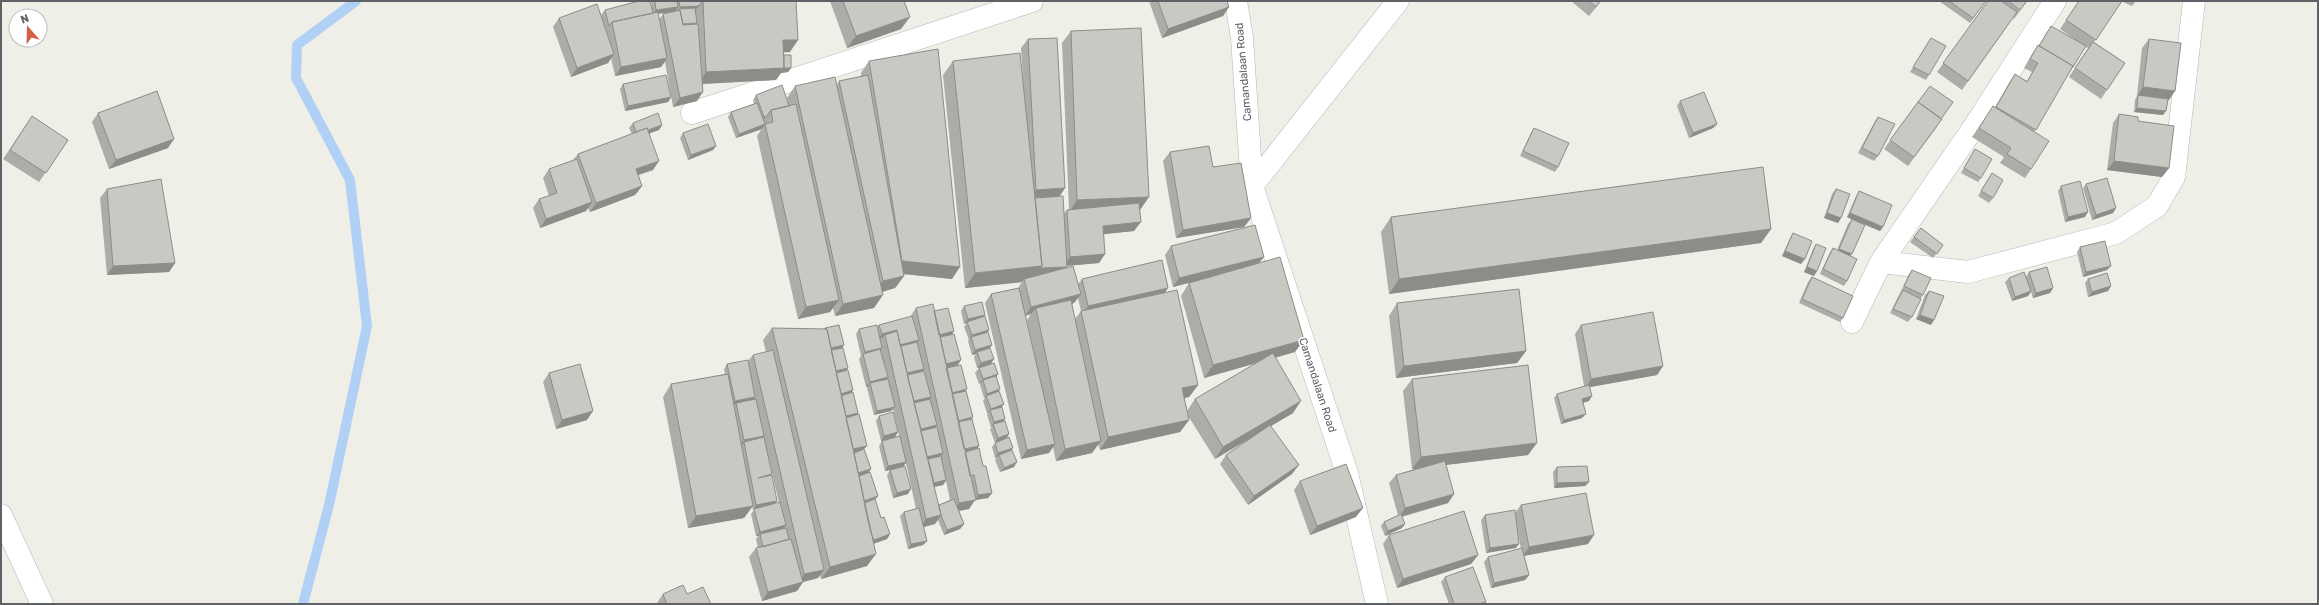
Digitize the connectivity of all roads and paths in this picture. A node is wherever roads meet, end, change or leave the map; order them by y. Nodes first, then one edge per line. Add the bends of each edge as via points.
1 (1032, 1) edge
2 (1236, 1) edge
3 (1398, 1) edge
4 (2055, 1) edge
5 (2194, 1) edge
6 (692, 113) dead end
7 (1252, 186) junction
8 (1881, 262) junction
9 (1852, 322) dead end
10 (1, 515) edge
11 (42, 604) edge
12 (1377, 604) edge

1 - 6 street
2 - 7 street, Camandalaan Road via 1242,38
3 - 7 street
4 - 8 street via 1976,124
5 - 8 street via 2174,177 2157,206 2116,233 1968,272
7 - 12 street, Camandalaan Road via 1347,473
8 - 9 street
10 - 11 street

